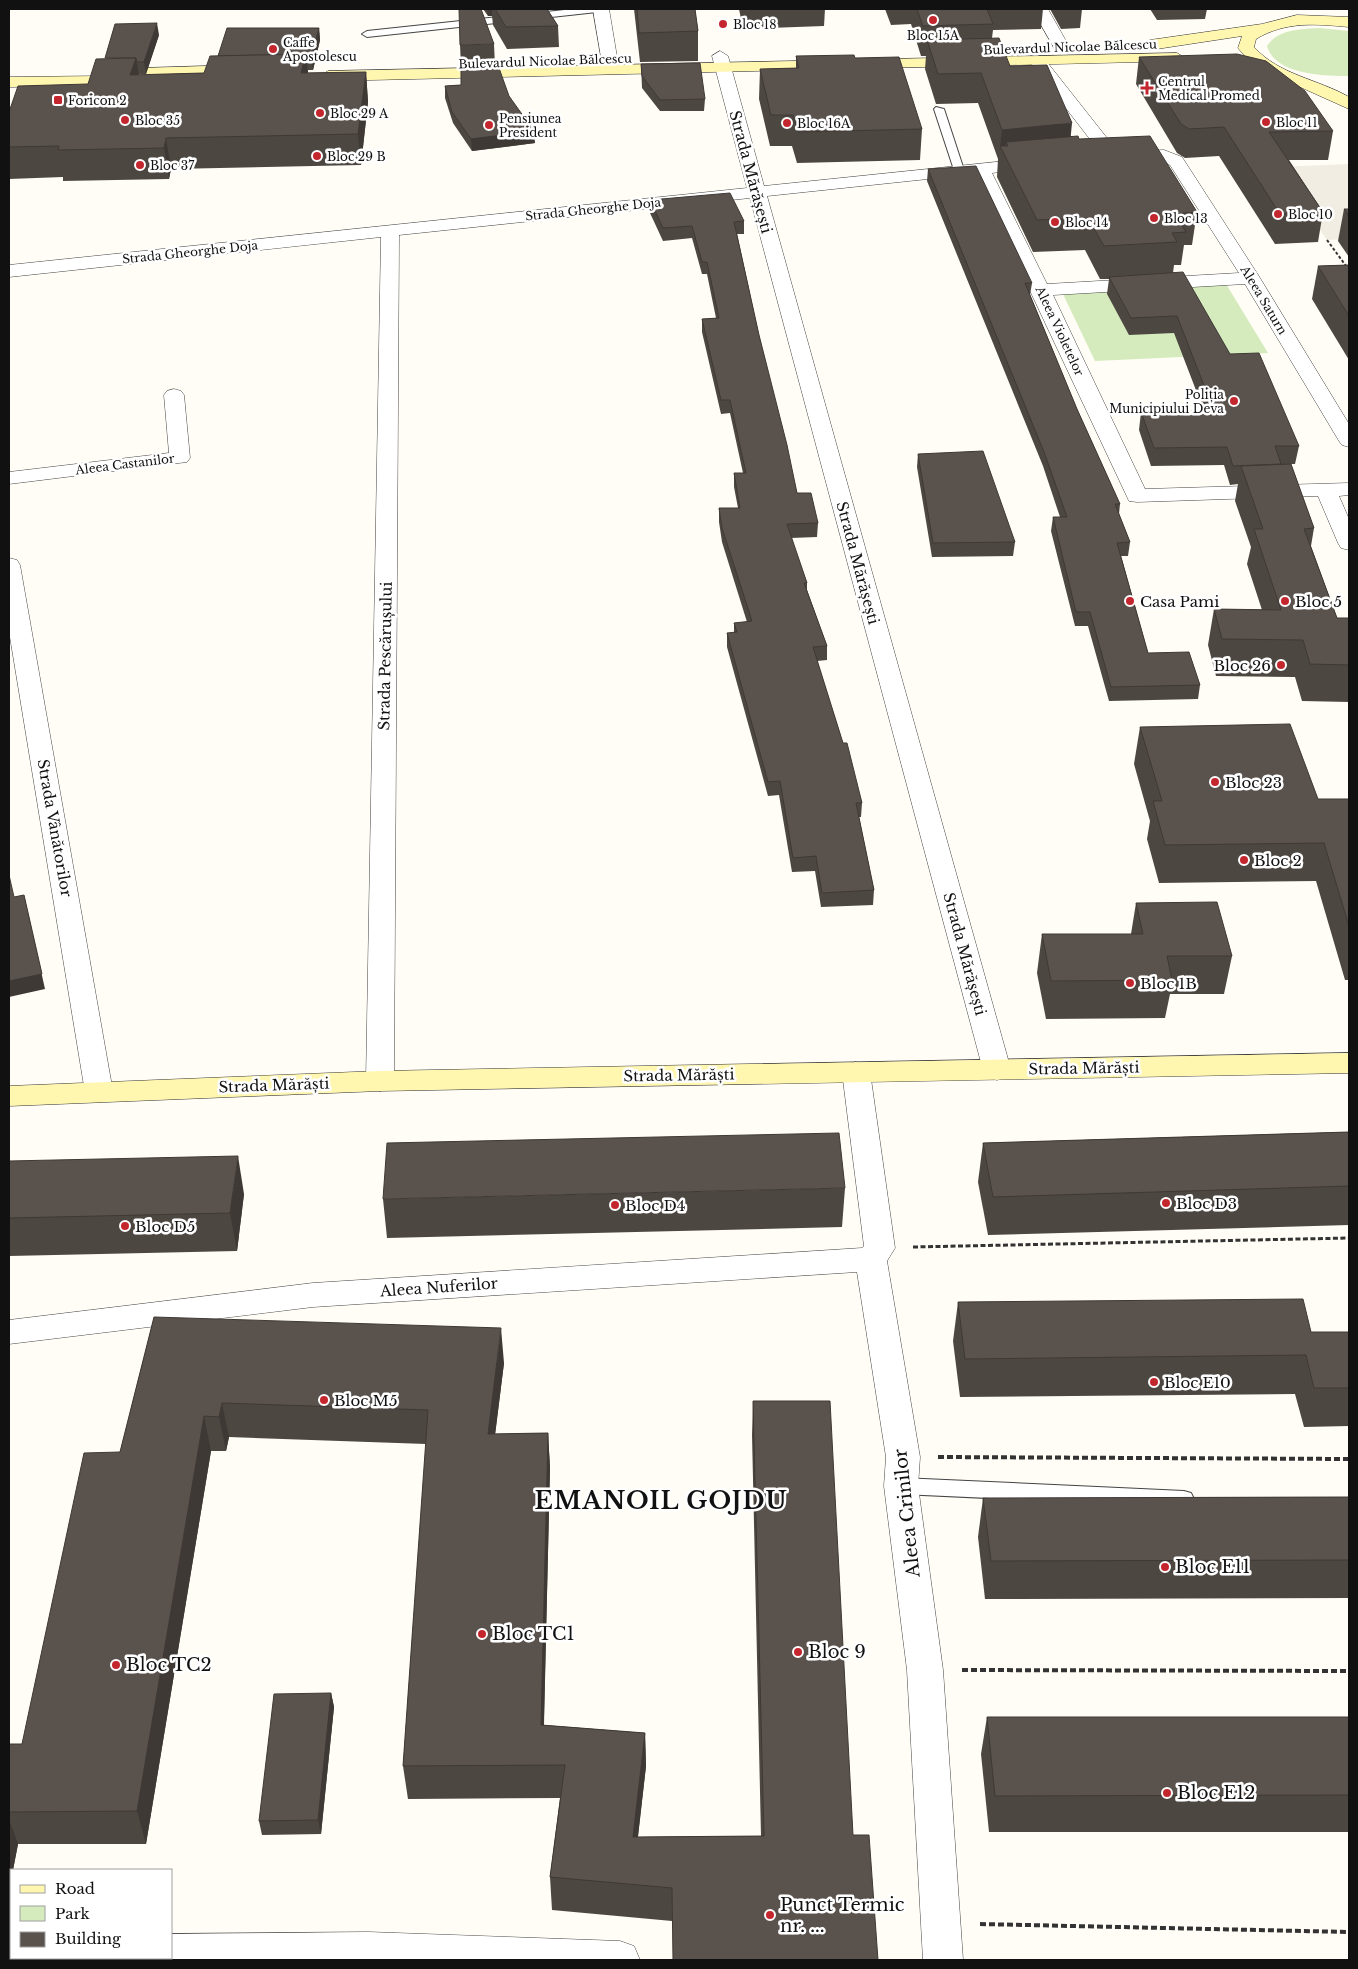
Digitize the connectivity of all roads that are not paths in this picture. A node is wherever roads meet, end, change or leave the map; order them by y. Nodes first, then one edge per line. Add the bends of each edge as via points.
1 (597, 9) edge
2 (601, 9) edge
3 (1040, 9) edge
4 (1331, 9) edge
5 (1277, 16) edge
6 (1349, 22) edge
7 (1261, 28) junction
8 (367, 34) dead end
9 (1062, 48) junction
10 (1195, 58) edge
11 (1037, 60) junction
12 (721, 61) junction
13 (1239, 62) edge
14 (610, 64) junction
15 (1271, 69) junction
16 (314, 72) edge
17 (255, 74) edge
18 (1292, 76) junction
19 (9, 81) edge
20 (1344, 83) dead end
21 (1349, 104) edge
22 (939, 109) edge
23 (1112, 156) junction
24 (1094, 158) edge
25 (1047, 162) edge
26 (981, 168) junction
27 (959, 170) junction
28 (756, 191) junction
29 (390, 231) junction
30 (9, 270) edge
31 (1251, 278) junction
32 (1041, 290) junction
33 (174, 395) dead end
34 (1349, 440) edge
35 (9, 478) edge
36 (1326, 490) junction
37 (1349, 490) edge
38 (1349, 543) edge
39 (9, 565) edge
40 (1349, 1063) edge
41 (997, 1070) junction
42 (856, 1072) junction
43 (380, 1081) junction
44 (99, 1092) junction
45 (9, 1096) edge
46 (875, 1253) junction
47 (9, 1332) edge
48 (902, 1472) junction
49 (1200, 1500) edge
50 (172, 1953) edge
51 (620, 1960) edge
52 (943, 1960) edge

1 - 8 lane
2 - 14 street
3 - 9 street
4 - 6 main road
5 - 6 main road, Bulevardul Nicolae Bălcescu
5 - 7 main road, Bulevardul Nicolae Bălcescu
7 - 9 main road, Bulevardul Nicolae Bălcescu via 1159,45
7 - 15 main road via 1249,37 1246,48 1254,59
9 - 12 main road, Bulevardul Nicolae Bălcescu
10 - 11 main road, Bulevardul Nicolae Bălcescu
11 - 12 main road, Bulevardul Nicolae Bălcescu
11 - 23 street
12 - 14 main road, Bulevardul Nicolae Bălcescu
12 - 28 street, Strada Mărășești
13 - 15 main road
14 - 16 main road, Bulevardul Nicolae Bălcescu
15 - 18 main road
17 - 19 main road
18 - 20 main road
18 - 21 main road
22 - 27 lane
23 - 24 street
23 - 31 street, Aleea Saturn via 1164,155 1176,160
25 - 26 street, Strada Gheorghe Doja
26 - 27 street, Strada Gheorghe Doja
26 - 32 street, Aleea Violetelor
27 - 28 street, Strada Gheorghe Doja
28 - 29 street, Strada Gheorghe Doja
28 - 41 street, Strada Mărășești
29 - 30 street, Strada Gheorghe Doja
29 - 43 street, Strada Pescărușului
31 - 32 street
31 - 34 street, Aleea Saturn
32 - 36 street, Aleea Violetelor via 1137,496
33 - 35 street, Aleea Castanilor via 180,458
36 - 37 street
36 - 38 street
39 - 44 street, Strada Vânătorilor
40 - 41 main road, Strada Mărăști
41 - 42 main road, Strada Mărăști
42 - 43 main road, Strada Mărăști
42 - 46 street, Aleea Crinilor
43 - 44 main road, Strada Mărăști
44 - 45 main road, Strada Mărăști
46 - 47 street, Aleea Nuferilor via 313,1295
46 - 48 street, Aleea Crinilor
48 - 49 lane
48 - 52 street, Aleea Crinilor via 925,1670
50 - 51 street via 368,1951

